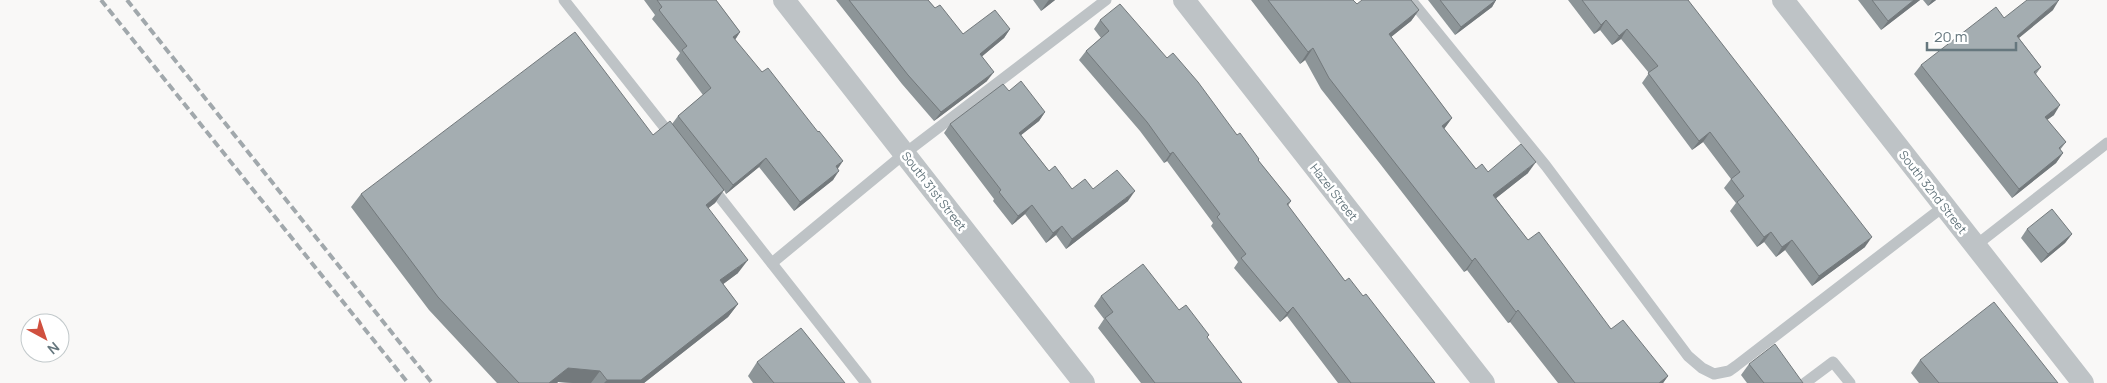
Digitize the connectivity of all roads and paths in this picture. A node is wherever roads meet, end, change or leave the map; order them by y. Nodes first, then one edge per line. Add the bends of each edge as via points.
1 (564, 0) edge
2 (784, 0) edge
3 (1106, 0) edge
4 (1184, 0) edge
5 (1411, 0) edge
6 (1783, 0) edge
7 (2107, 143) edge
8 (681, 147) edge
9 (904, 154) junction
10 (705, 178) edge
11 (1944, 206) junction
12 (1975, 246) junction
13 (772, 263) junction
14 (866, 383) edge
15 (1084, 383) edge
16 (1484, 383) edge
17 (1805, 383) edge
18 (1850, 383) edge
19 (2083, 383) edge

1 - 8 lane
2 - 9 street, South 31st Street
3 - 9 lane
4 - 16 street, Hazel Street
5 - 11 lane via 1546,166 1688,356 1714,374 1736,366
6 - 11 street, South 32nd Street
7 - 12 lane
9 - 13 lane
9 - 15 street, South 31st Street
10 - 13 lane
11 - 12 street, South 32nd Street
12 - 19 street, South 32nd Street
13 - 14 lane
17 - 18 lane via 1832,362

